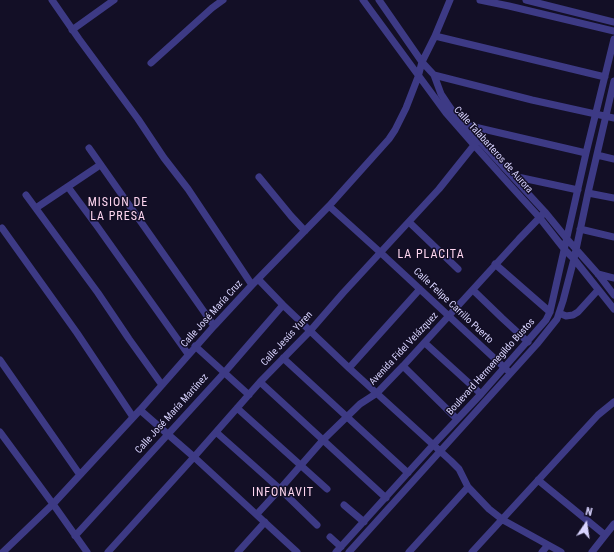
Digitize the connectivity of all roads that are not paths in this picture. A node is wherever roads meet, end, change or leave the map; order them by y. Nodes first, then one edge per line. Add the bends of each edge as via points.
1 (52, 0) edge
2 (114, 0) edge
3 (223, 0) edge
4 (363, 0) edge
5 (379, 0) edge
6 (450, 0) edge
7 (480, 0) edge
8 (526, 0) edge
9 (509, 3) edge
10 (614, 22) edge
11 (72, 30) junction
12 (614, 31) edge
13 (435, 36) junction
14 (614, 39) edge
15 (422, 62) junction
16 (151, 63) dead end
17 (434, 75) junction
18 (418, 77) junction
19 (605, 77) junction
20 (614, 81) edge
21 (596, 114) junction
22 (606, 116) junction
23 (614, 118) edge
24 (465, 125) junction
25 (479, 139) junction
26 (474, 145) junction
27 (89, 148) dead end
28 (586, 154) junction
29 (597, 155) junction
30 (614, 159) edge
31 (100, 165) junction
32 (513, 176) junction
33 (260, 177) dead end
34 (68, 187) junction
35 (578, 190) junction
36 (588, 193) junction
37 (26, 195) dead end
38 (614, 198) edge
39 (329, 206) junction
40 (36, 208) junction
41 (545, 212) junction
42 (539, 217) junction
43 (409, 222) junction
44 (2, 228) dead end
45 (580, 230) junction
46 (305, 231) junction
47 (614, 237) edge
48 (567, 239) junction
49 (576, 248) junction
50 (565, 250) junction
51 (381, 253) junction
52 (574, 259) junction
53 (495, 264) junction
54 (458, 269) dead end
55 (598, 274) junction
56 (614, 278) edge
57 (258, 279) junction
58 (252, 285) junction
59 (420, 289) junction
60 (473, 290) junction
61 (598, 290) junction
62 (614, 295) edge
63 (283, 305) junction
64 (614, 309) edge
65 (550, 312) junction
66 (559, 313) junction
67 (449, 316) junction
68 (214, 326) junction
69 (310, 330) junction
70 (528, 342) junction
71 (424, 343) junction
72 (196, 346) junction
73 (188, 354) junction
74 (283, 358) junction
75 (0, 360) edge
76 (403, 366) junction
77 (349, 368) junction
78 (507, 371) junction
79 (224, 373) junction
80 (260, 382) junction
81 (162, 385) junction
82 (377, 393) junction
83 (481, 394) junction
84 (249, 395) junction
85 (614, 402) edge
86 (237, 408) junction
87 (140, 410) junction
88 (133, 417) junction
89 (347, 417) junction
90 (457, 419) junction
91 (0, 432) edge
92 (216, 432) junction
93 (168, 434) junction
94 (323, 440) junction
95 (433, 445) junction
96 (440, 451) junction
97 (194, 457) junction
98 (300, 465) junction
99 (408, 473) junction
100 (80, 475) junction
101 (538, 480) junction
102 (468, 487) junction
103 (280, 489) junction
104 (327, 489) dead end
105 (386, 498) junction
106 (53, 504) junction
107 (344, 505) dead end
108 (378, 507) junction
109 (384, 513) junction
110 (257, 514) junction
111 (503, 520) junction
112 (265, 522) junction
113 (364, 522) junction
114 (614, 524) edge
115 (317, 525) dead end
116 (605, 535) junction
117 (75, 536) junction
118 (330, 537) dead end
119 (548, 545) junction
120 (292, 550) edge
121 (339, 550) edge
122 (3, 552) edge
123 (87, 552) edge
124 (108, 552) edge
125 (238, 552) edge
126 (349, 552) edge
127 (409, 552) edge
128 (472, 552) edge
129 (542, 552) edge
130 (561, 552) edge
131 (592, 552) edge

1 - 11 street
2 - 11 street
3 - 16 street
4 - 18 street, Calle Talabarteros de Aurora
5 - 15 street, Calle Talabarteros de Aurora
6 - 13 street, Calle José María Cruz
7 - 9 street
8 - 10 street
9 - 12 street
11 - 58 street via 192,195
13 - 15 street, Calle José María Cruz
13 - 19 street
14 - 19 street, Boulevard Hermenegildo Bustos
15 - 17 street, Calle Talabarteros de Aurora
15 - 18 street, Calle José María Cruz
17 - 21 street
17 - 24 street, Calle Talabarteros de Aurora via 447,103
18 - 26 street, Calle Talabarteros de Aurora
18 - 39 street, Calle José María Cruz via 392,135
19 - 21 street, Boulevard Hermenegildo Bustos
20 - 22 street, Boulevard Hermenegildo Bustos
21 - 22 street
21 - 28 street, Boulevard Hermenegildo Bustos
22 - 23 street
22 - 29 street, Boulevard Hermenegildo Bustos
24 - 25 street, Calle Talabarteros de Aurora
24 - 28 street
25 - 26 street, Calle Jesús Yuren
25 - 32 street, Calle Talabarteros de Aurora
26 - 42 street, Calle Talabarteros de Aurora
26 - 43 street, Calle Jesús Yuren
27 - 31 street
28 - 35 street, Boulevard Hermenegildo Bustos
29 - 30 street
29 - 36 street, Boulevard Hermenegildo Bustos
31 - 34 street
31 - 68 street
32 - 35 street
32 - 41 street, Calle Talabarteros de Aurora
33 - 46 street
34 - 40 street
34 - 73 street
35 - 48 street, Boulevard Hermenegildo Bustos
36 - 38 street
36 - 45 street, Boulevard Hermenegildo Bustos
37 - 40 street
39 - 46 street, Calle José María Cruz
39 - 51 street, Calle Felipe Carrillo Puerto
40 - 81 street
41 - 42 street, Avenida Fidel Velázquez
41 - 48 street, Calle Talabarteros de Aurora
42 - 50 street, Calle Talabarteros de Aurora
42 - 53 street, Avenida Fidel Velázquez
43 - 51 street, Calle Jesús Yuren
43 - 54 street
44 - 88 street
45 - 47 street
45 - 49 street, Boulevard Hermenegildo Bustos
46 - 57 street, Calle José María Cruz
48 - 49 street, Calle Talabarteros de Aurora
48 - 50 street, Boulevard Hermenegildo Bustos
49 - 52 street, Boulevard Hermenegildo Bustos
49 - 55 street, Calle Talabarteros de Aurora
50 - 52 street, Calle Talabarteros de Aurora
50 - 65 street, Boulevard Hermenegildo Bustos
51 - 59 street, Calle Felipe Carrillo Puerto
51 - 69 street, Calle Jesús Yuren
52 - 61 street, Calle Talabarteros de Aurora
52 - 66 street, Boulevard Hermenegildo Bustos
53 - 60 street, Avenida Fidel Velázquez
53 - 65 street
55 - 56 street
55 - 62 street, Calle Talabarteros de Aurora
57 - 58 street, Calle José María Cruz
57 - 63 street
58 - 68 street, Calle José María Cruz
59 - 67 street, Calle Felipe Carrillo Puerto
59 - 77 street
60 - 67 street, Avenida Fidel Velázquez
60 - 70 street
61 - 64 street, Calle Talabarteros de Aurora
61 - 66 street via 573,315
63 - 69 street
63 - 79 street, Calle José María Martínez
65 - 70 street, Boulevard Hermenegildo Bustos
66 - 78 street, Boulevard Hermenegildo Bustos via 547,332
67 - 71 street, Avenida Fidel Velázquez
67 - 78 street, Calle Felipe Carrillo Puerto
68 - 72 street, Calle José María Cruz
69 - 74 street, Calle Jesús Yuren
69 - 77 street
70 - 78 street, Boulevard Hermenegildo Bustos
71 - 76 street, Avenida Fidel Velázquez
71 - 83 street
72 - 73 street, Calle José María Cruz
72 - 79 street
73 - 81 street, Calle José María Cruz
74 - 80 street, Calle Jesús Yuren
74 - 89 street
75 - 100 street
76 - 82 street, Avenida Fidel Velázquez
76 - 90 street
77 - 82 street
78 - 83 street, Boulevard Hermenegildo Bustos
78 - 96 street, Boulevard Hermenegildo Bustos
79 - 84 street
79 - 93 street, Calle José María Martínez
80 - 84 street, Calle Jesús Yuren
80 - 94 street
81 - 87 street, Calle José María Cruz
82 - 89 street, Avenida Fidel Velázquez via 360,404
82 - 95 street
83 - 90 street, Boulevard Hermenegildo Bustos
84 - 86 street, Calle Jesús Yuren
85 - 101 street via 598,415
86 - 92 street, Calle Jesús Yuren
86 - 98 street
87 - 88 street, Calle José María Cruz
87 - 93 street
88 - 100 street, Calle José María Cruz
89 - 94 street, Avenida Fidel Velázquez
89 - 99 street
90 - 95 street, Boulevard Hermenegildo Bustos
91 - 106 street
92 - 97 street, Calle Jesús Yuren
92 - 103 street
93 - 97 street
93 - 117 street, Calle José María Martínez
94 - 98 street, Avenida Fidel Velázquez
94 - 105 street
95 - 96 street
95 - 99 street, Boulevard Hermenegildo Bustos
96 - 102 street via 459,469
96 - 109 street, Boulevard Hermenegildo Bustos
97 - 110 street
97 - 124 street, Calle Jesús Yuren
98 - 103 street, Avenida Fidel Velázquez
98 - 104 street
99 - 105 street, Boulevard Hermenegildo Bustos
100 - 106 street, Calle José María Cruz
101 - 111 street
101 - 116 street
102 - 111 street
102 - 127 street
103 - 110 street, Avenida Fidel Velázquez
103 - 115 street
105 - 108 street, Boulevard Hermenegildo Bustos
106 - 117 street
106 - 122 street, Calle José María Cruz
107 - 113 street
108 - 109 street
108 - 113 street, Boulevard Hermenegildo Bustos
109 - 126 street, Boulevard Hermenegildo Bustos
110 - 112 street
111 - 119 street
111 - 128 street
112 - 120 street
112 - 125 street
113 - 121 street, Boulevard Hermenegildo Bustos
114 - 116 street
116 - 131 street
117 - 123 street
118 - 121 street
119 - 129 street
119 - 130 street

